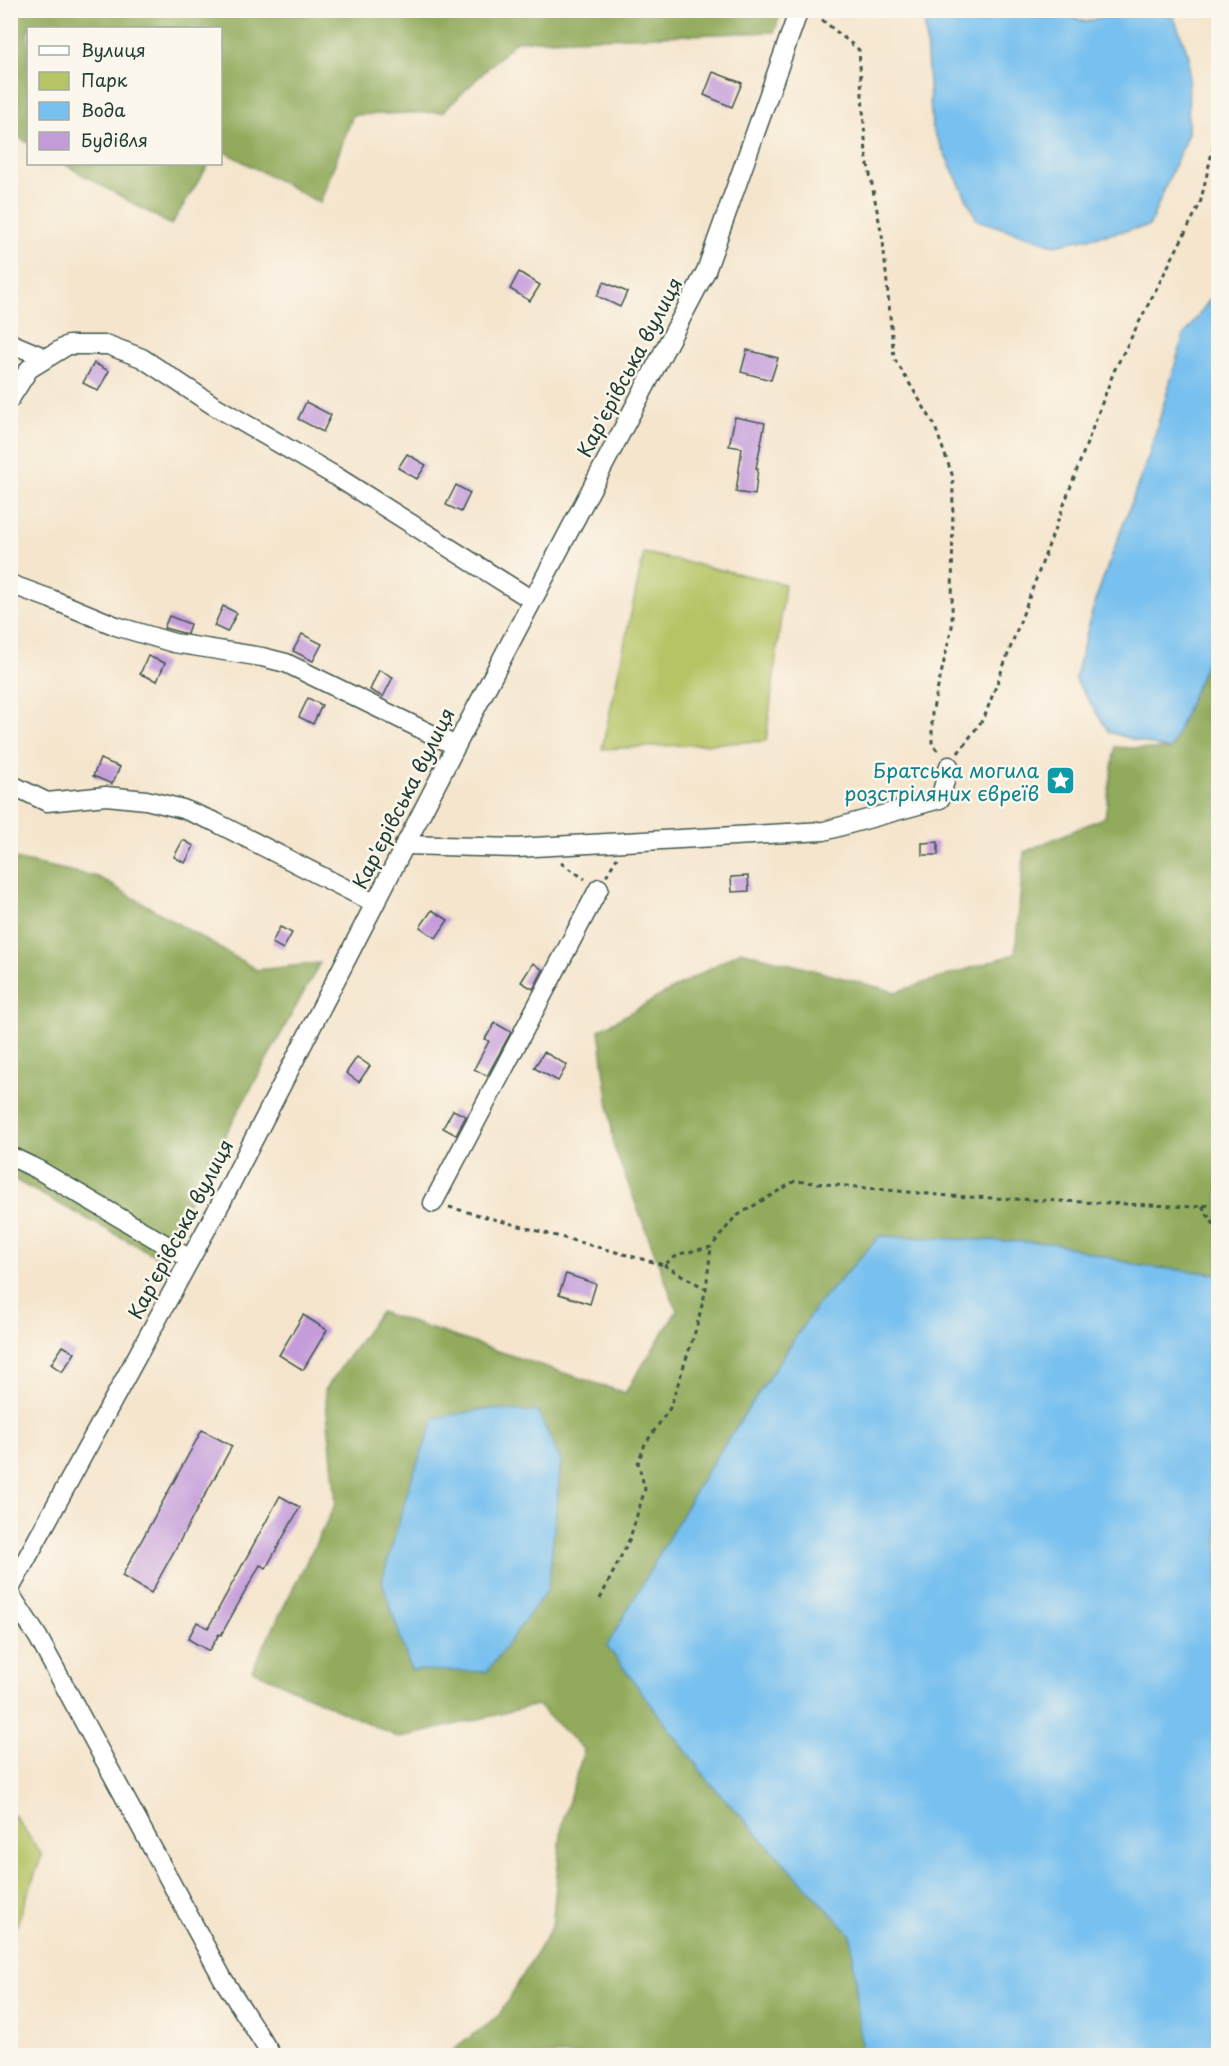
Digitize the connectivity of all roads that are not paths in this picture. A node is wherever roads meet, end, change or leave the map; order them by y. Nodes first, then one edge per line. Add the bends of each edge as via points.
1 (799, 10) edge
2 (10, 344) edge
3 (46, 358) junction
4 (10, 399) edge
5 (10, 584) edge
6 (532, 600) junction
7 (456, 746) junction
8 (949, 766) road end
9 (10, 784) edge
10 (404, 845) junction
11 (599, 888) road end
12 (374, 903) junction
13 (11, 1158) edge
14 (433, 1203) road end
15 (190, 1259) junction
16 (10, 1589) edge
17 (10, 1594) edge
18 (272, 2055) edge

1 - 6 street, Кар'єрівська вулиця via 706,271
2 - 3 street
3 - 4 street via 29,369
3 - 6 street via 68,345 108,345 142,358
5 - 7 street via 116,626 174,643 285,663
6 - 7 street, Кар'єрівська вулиця
7 - 10 street, Кар'єрівська вулиця
8 - 10 street via 940,799 824,831 536,847
9 - 12 street via 47,802 106,796 183,809
10 - 12 street, Кар'єрівська вулиця
11 - 14 street
12 - 15 street, Кар'єрівська вулиця
13 - 15 street via 37,1169
15 - 16 street, Кар'єрівська вулиця
17 - 18 street via 38,1637 224,1979

